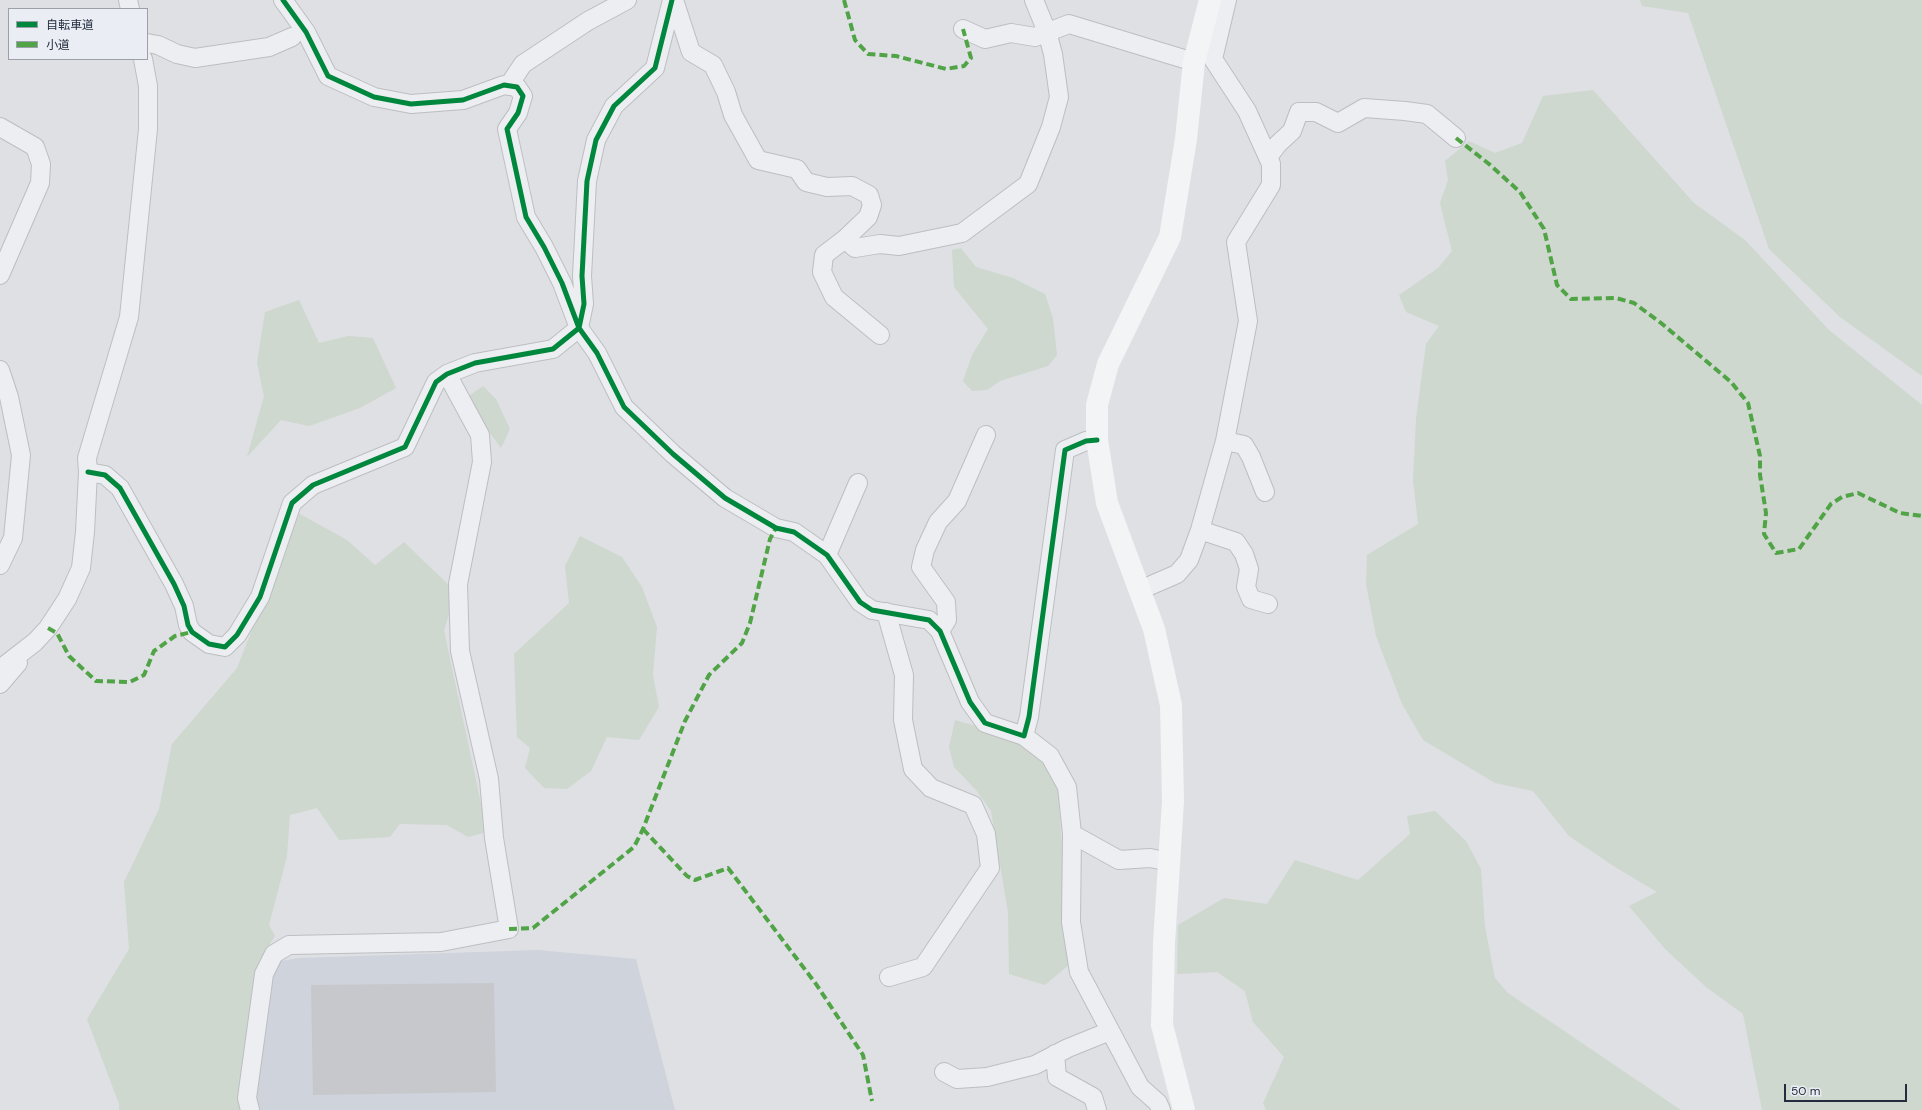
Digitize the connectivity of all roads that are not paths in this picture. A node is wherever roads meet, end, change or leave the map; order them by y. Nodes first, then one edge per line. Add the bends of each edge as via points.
1 (282, 0) edge
2 (627, 0) edge
3 (673, 0) edge
4 (1034, 0) edge
5 (1210, 0) edge
6 (1227, 0) edge
7 (963, 29) dead end
8 (1047, 32) junction
9 (292, 37) junction
10 (148, 44) edge
11 (143, 60) edge
12 (1194, 62) junction
13 (328, 76) junction
14 (509, 85) junction
15 (0, 127) edge
16 (1456, 138) dead end
17 (1268, 157) junction
18 (845, 239) junction
19 (0, 275) edge
20 (579, 328) junction
21 (880, 335) dead end
22 (0, 370) edge
23 (447, 374) junction
24 (986, 436) dead end
25 (1097, 440) junction
26 (1225, 441) junction
27 (88, 472) junction
28 (858, 483) dead end
29 (1265, 492) dead end
30 (1200, 530) junction
31 (827, 555) junction
32 (0, 565) edge
33 (1140, 590) junction
34 (1268, 604) dead end
35 (886, 612) junction
36 (940, 631) junction
37 (21, 653) junction
38 (0, 669) edge
39 (0, 684) edge
40 (1024, 736) junction
41 (1072, 834) junction
42 (1170, 862) junction
43 (889, 977) dead end
44 (1110, 1031) junction
45 (1055, 1054) junction
46 (944, 1072) dead end
47 (250, 1110) edge
48 (1097, 1110) edge
49 (1161, 1110) edge
50 (1184, 1110) edge

1 - 9 street
1 - 13 street via 306,32
2 - 14 street via 588,21 523,64
3 - 18 street via 690,52 713,65 726,92 733,115 758,160 797,169 806,182 827,187 852,186 868,195 872,206 868,217
3 - 20 street via 655,68 614,106 596,140 587,181 582,276 584,304
4 - 8 street
5 - 12 street
6 - 17 street via 1213,59 1247,111
7 - 8 street via 985,39 1011,33 1035,37
8 - 12 street via 1069,24
8 - 18 street via 1059,97 1051,127 1028,184 962,233 899,246 880,244 855,248
9 - 10 street via 269,47 195,58
9 - 13 street
11 - 27 street via 148,86 148,129 129,316 87,458
12 - 25 street via 1186,139 1170,237 1108,364 1097,405
13 - 14 street via 374,97 411,104 463,100
14 - 20 street via 517,87 523,96 518,113 508,129 526,217 562,283
15 - 19 street via 35,147 41,164 40,183
16 - 17 street via 1427,114 1406,110 1364,108 1338,123 1316,112 1299,112 1292,131
17 - 26 street via 1271,164 1271,185 1236,242 1248,321
18 - 21 street via 824,255 822,272 834,297
20 - 23 street via 553,350 475,363
20 - 31 street via 597,352 624,408 673,454 725,498 776,528 794,532
22 - 32 street via 9,397 21,455 13,538
23 - 27 street via 436,382 405,447 313,485 292,503 260,597 237,635 225,647 209,644 192,632 174,584 120,488 105,475
23 - 47 street via 480,435 482,462 458,584 460,651 489,779 494,838 508,929 441,942 289,945 274,954 264,974 246,1098
24 - 36 street via 958,501 938,522 925,550 921,567 946,602 947,620
25 - 33 street via 1107,503
25 - 40 street via 1086,441 1065,450 1029,717
26 - 29 street via 1244,445 1252,457
26 - 30 street
27 - 37 street via 86,532 81,568 67,599 48,628
28 - 31 street
30 - 33 street via 1189,560 1177,574
30 - 34 street via 1236,542 1244,554 1249,569 1246,587 1251,599
31 - 35 street via 860,602 872,610
33 - 42 street via 1154,629 1171,705 1173,801
35 - 36 street via 929,620
35 - 43 street via 904,675 903,720 913,769 931,788 973,805 986,834 990,868 923,967
36 - 40 street via 970,702 985,723
37 - 38 street
37 - 39 street via 23,657
40 - 41 street via 1050,756 1067,787
41 - 42 street via 1119,860 1150,858
41 - 44 street via 1071,922 1078,972
42 - 50 street via 1164,943 1162,1025
44 - 45 street
44 - 49 street via 1140,1088 1158,1103
45 - 46 street via 1035,1065 987,1077 957,1079
45 - 48 street via 1057,1077 1093,1098

